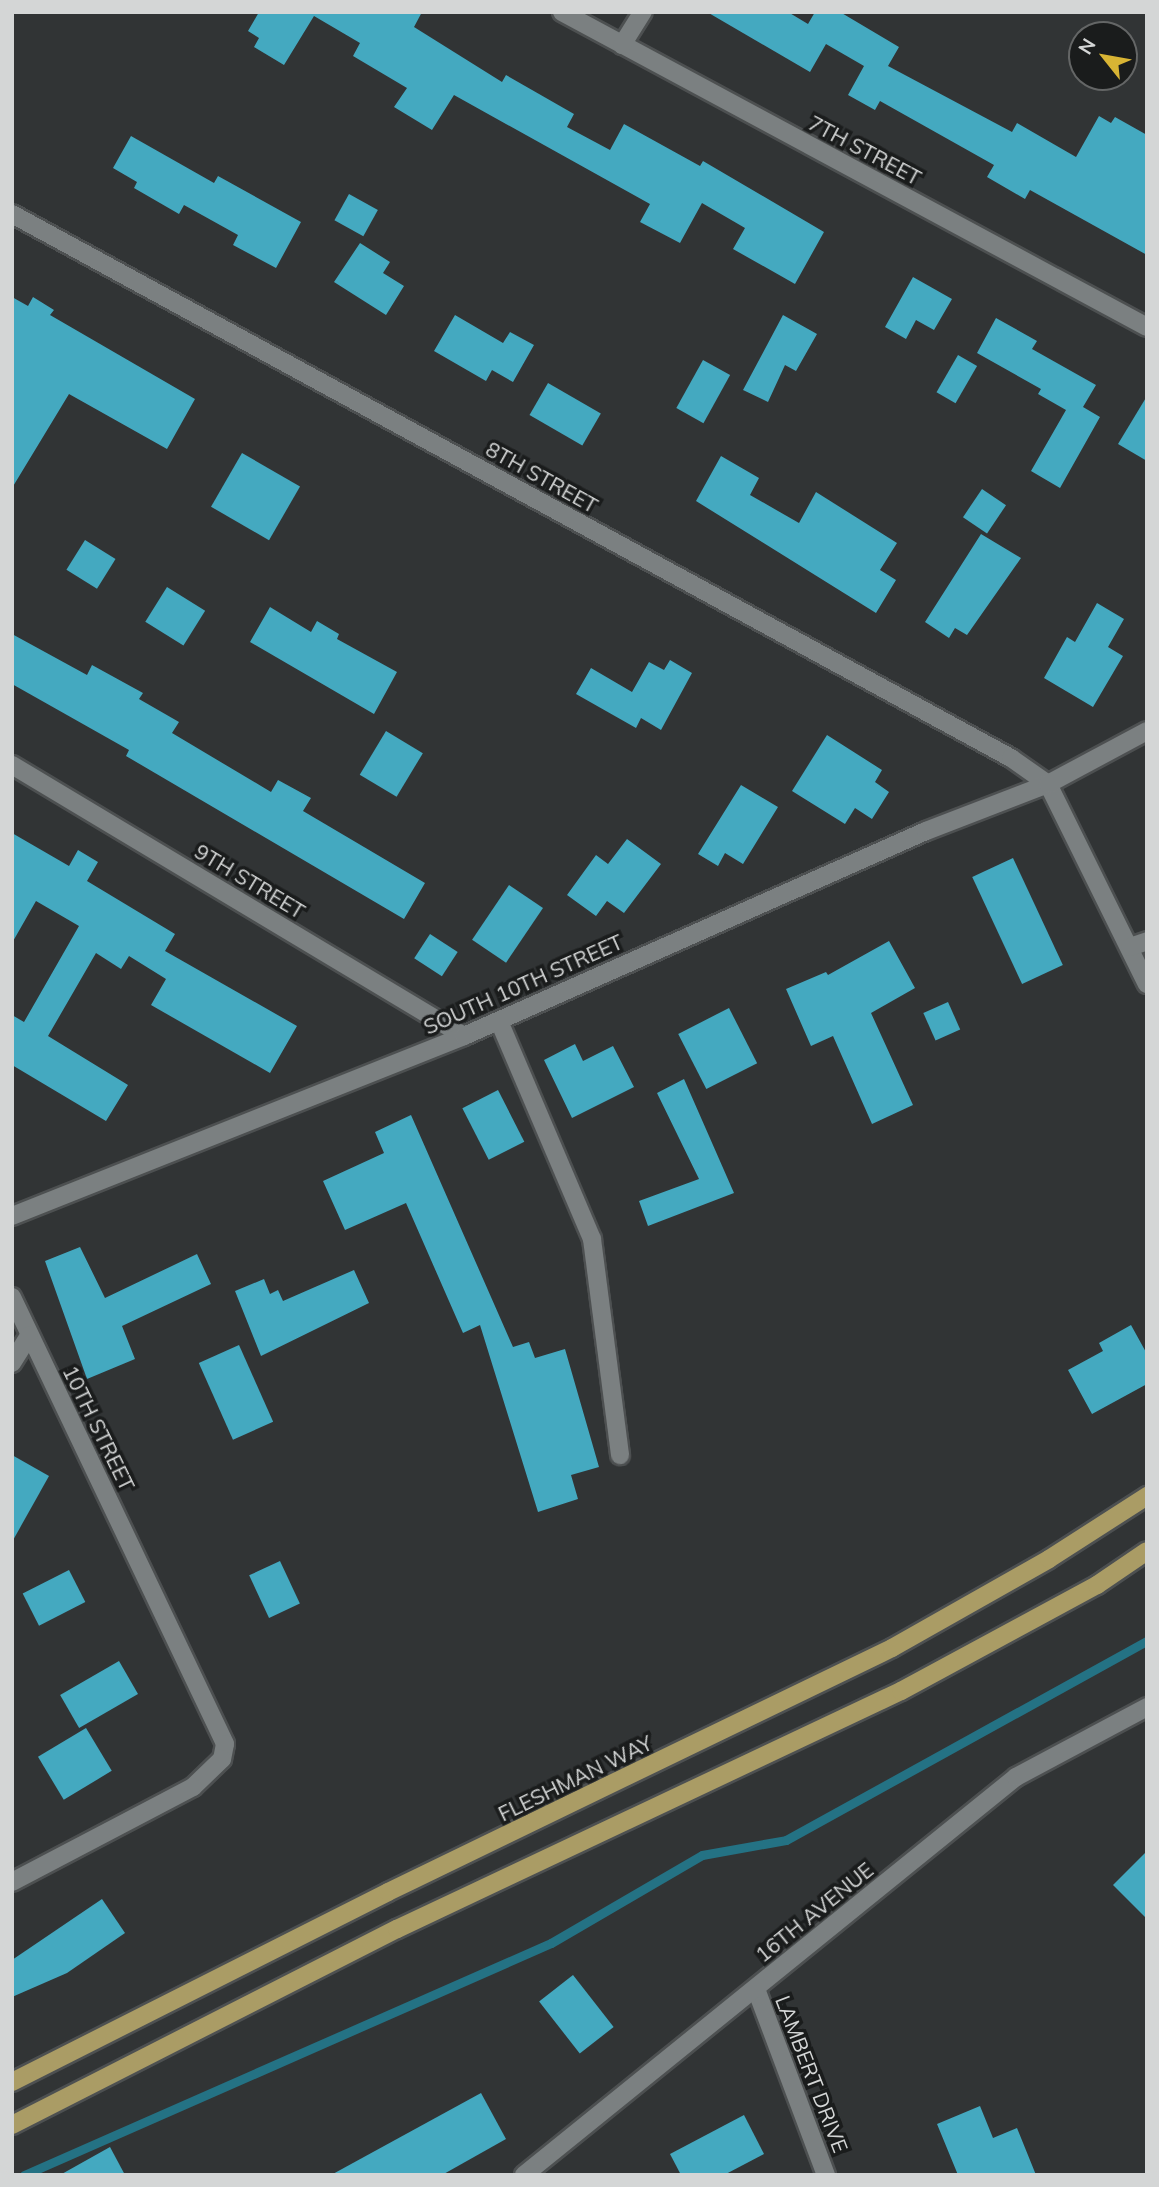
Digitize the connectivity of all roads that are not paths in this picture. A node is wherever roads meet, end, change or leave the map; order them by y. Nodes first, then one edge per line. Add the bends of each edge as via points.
1 (562, 12) edge
2 (643, 12) edge
3 (622, 45) junction
4 (12, 214) edge
5 (1147, 327) edge
6 (1147, 731) edge
7 (12, 765) edge
8 (1048, 784) junction
9 (1139, 944) edge
10 (1147, 984) edge
11 (499, 1021) junction
12 (464, 1036) junction
13 (12, 1216) edge
14 (12, 1297) edge
15 (29, 1336) junction
16 (12, 1363) edge
17 (620, 1455) dead end
18 (1147, 1496) edge
19 (1147, 1551) edge
20 (1147, 1707) edge
21 (12, 1882) edge
22 (756, 1989) junction
23 (12, 2082) edge
24 (12, 2125) edge
25 (524, 2175) edge
26 (826, 2175) edge

1 - 3 street, 7TH STREET
2 - 3 street
3 - 5 street, 7TH STREET
4 - 8 street, 8TH STREET via 1011,758
6 - 8 street
7 - 12 street, 9TH STREET
8 - 9 street
8 - 11 street, SOUTH 10TH STREET via 926,831
9 - 10 street
11 - 12 street, SOUTH 10TH STREET
11 - 17 street via 592,1239
12 - 13 street, SOUTH 10TH STREET
14 - 15 street, 10TH STREET
15 - 16 street
15 - 21 street, 10TH STREET via 225,1744 222,1759 193,1787
18 - 23 main road, FLESHMAN WAY via 1049,1559 892,1648 388,1892
19 - 24 main road via 1097,1585 901,1691 397,1929
20 - 22 street, 16TH AVENUE via 1016,1777
22 - 25 street, 16TH AVENUE
22 - 26 street, LAMBERT DRIVE

